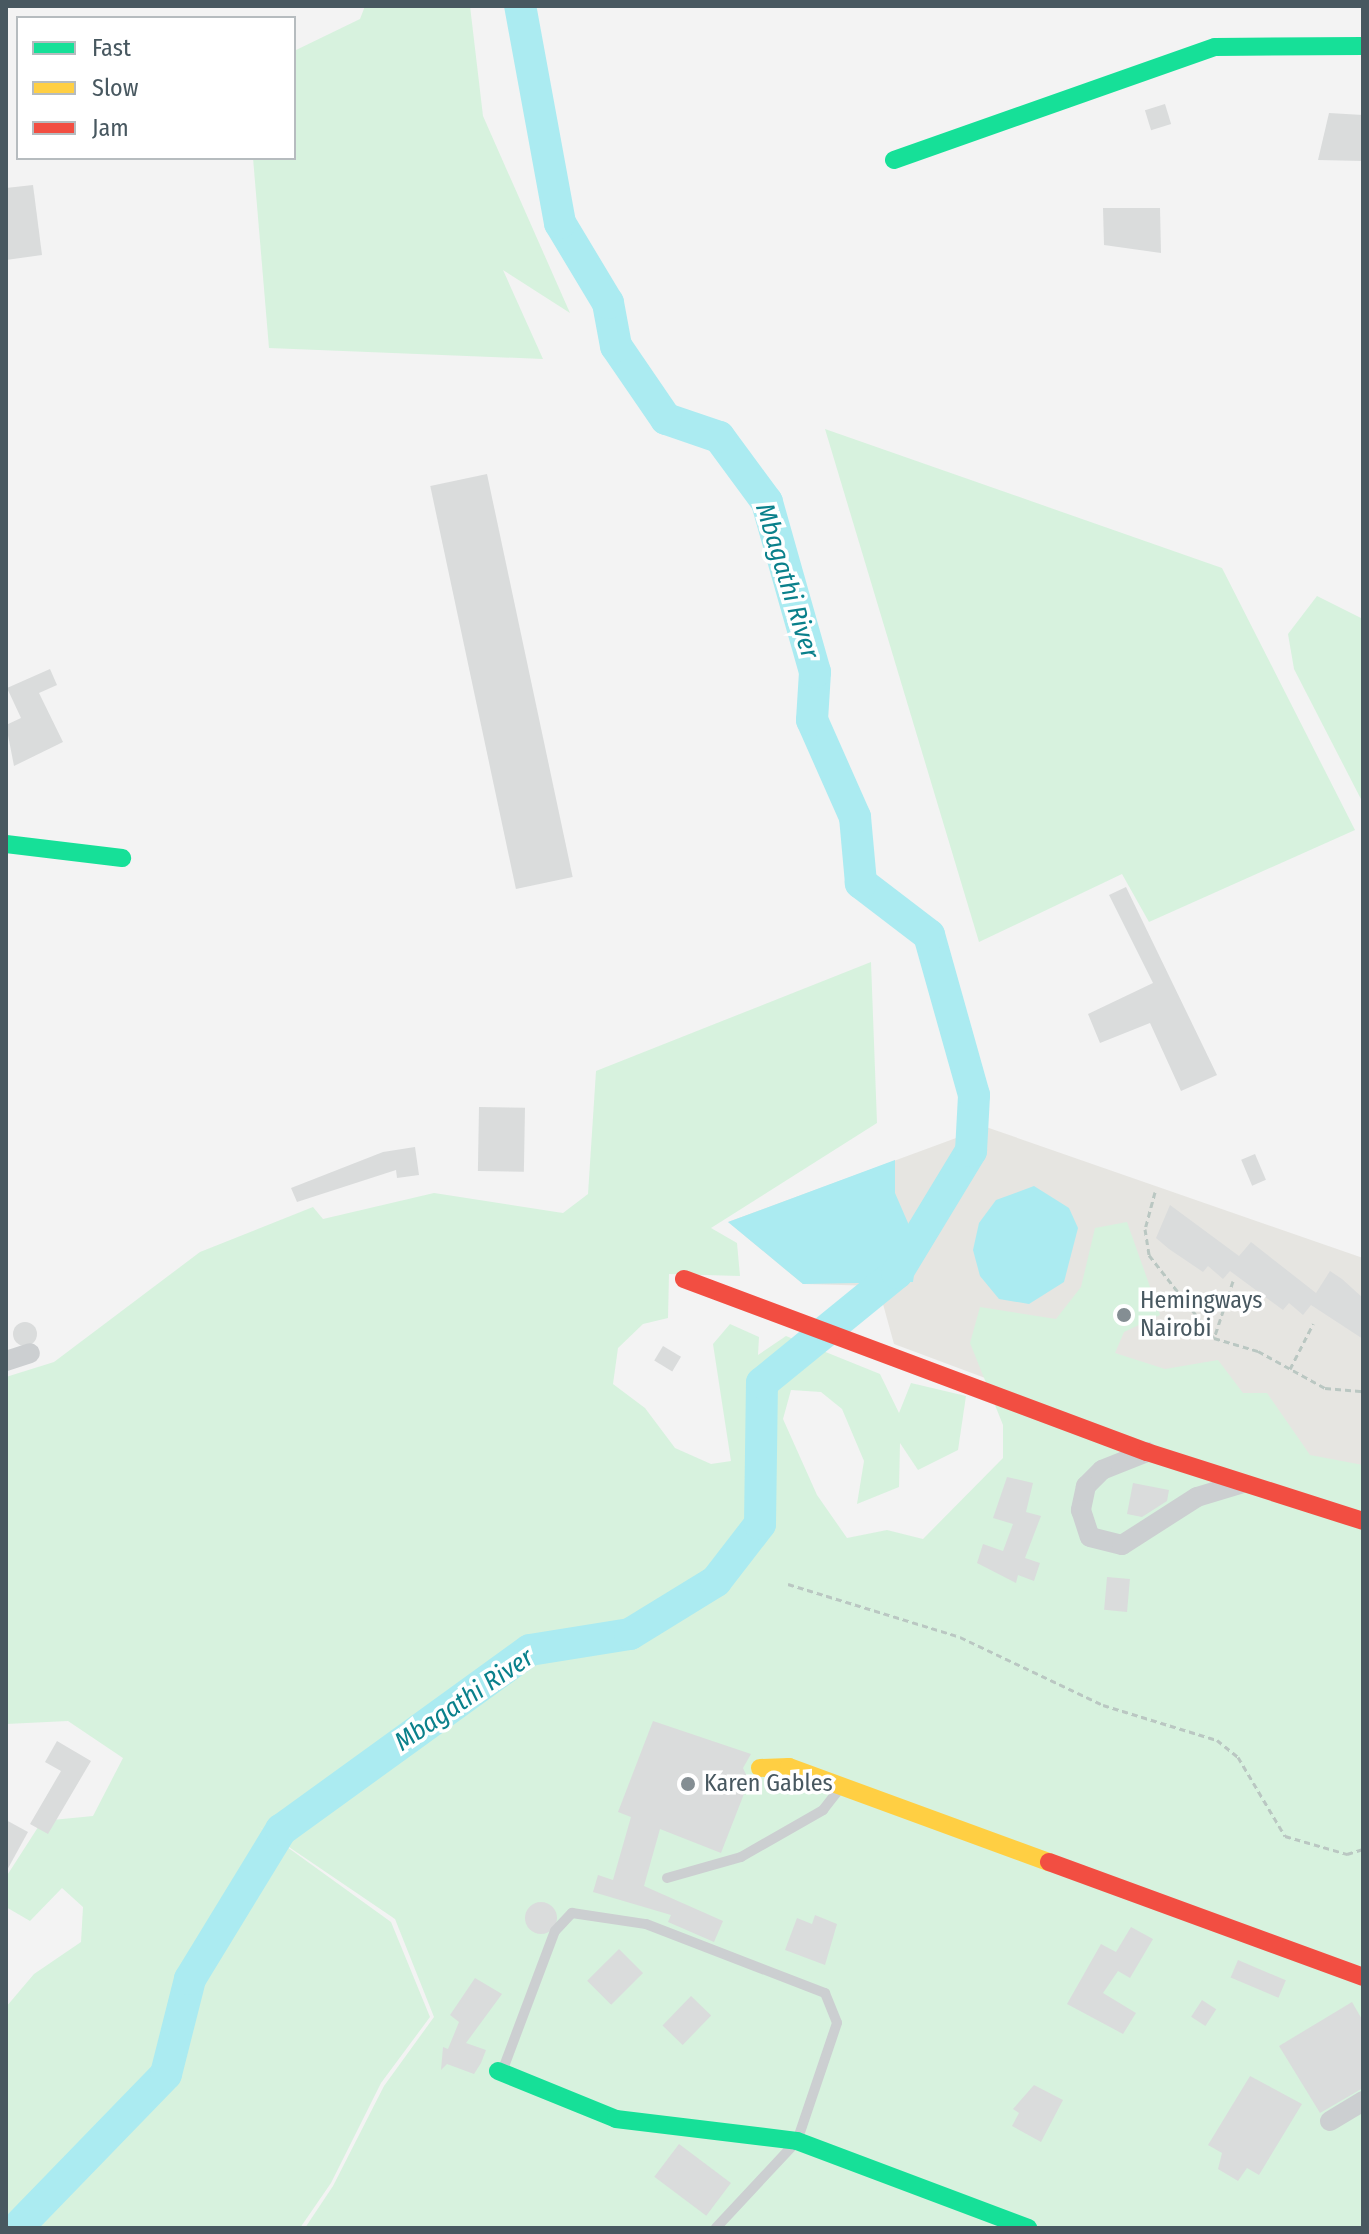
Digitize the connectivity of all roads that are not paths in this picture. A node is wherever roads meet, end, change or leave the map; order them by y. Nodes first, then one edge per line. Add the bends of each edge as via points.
1 (1363, 46) edge
2 (894, 160) dead end
3 (6, 844) edge
4 (122, 858) dead end
5 (684, 1279) dead end
6 (30, 1353) dead end
7 (6, 1361) edge
8 (1147, 1452) junction
9 (1240, 1484) junction
10 (1363, 1521) edge
11 (760, 1768) dead end
12 (841, 1786) junction
13 (667, 1878) dead end
14 (1363, 1977) edge
15 (500, 2070) joint
16 (1363, 2101) edge
17 (1330, 2121) dead end
18 (797, 2141) junction
19 (716, 2228) edge
20 (1028, 2228) edge

1 - 2 street via 1215,47
3 - 4 street
5 - 8 street via 778,1319
6 - 7 street
8 - 9 street
8 - 9 street via 1102,1470 1086,1486 1081,1510 1090,1537 1122,1545 1197,1497
9 - 10 street
11 - 12 street via 789,1767
12 - 13 lane via 823,1810 741,1857
12 - 14 street
15 - 18 street via 616,2119
15 - 18 lane via 564,1918 588,1913 646,1924 814,1985 834,2004 837,2023
16 - 17 street
18 - 19 lane
18 - 20 street

